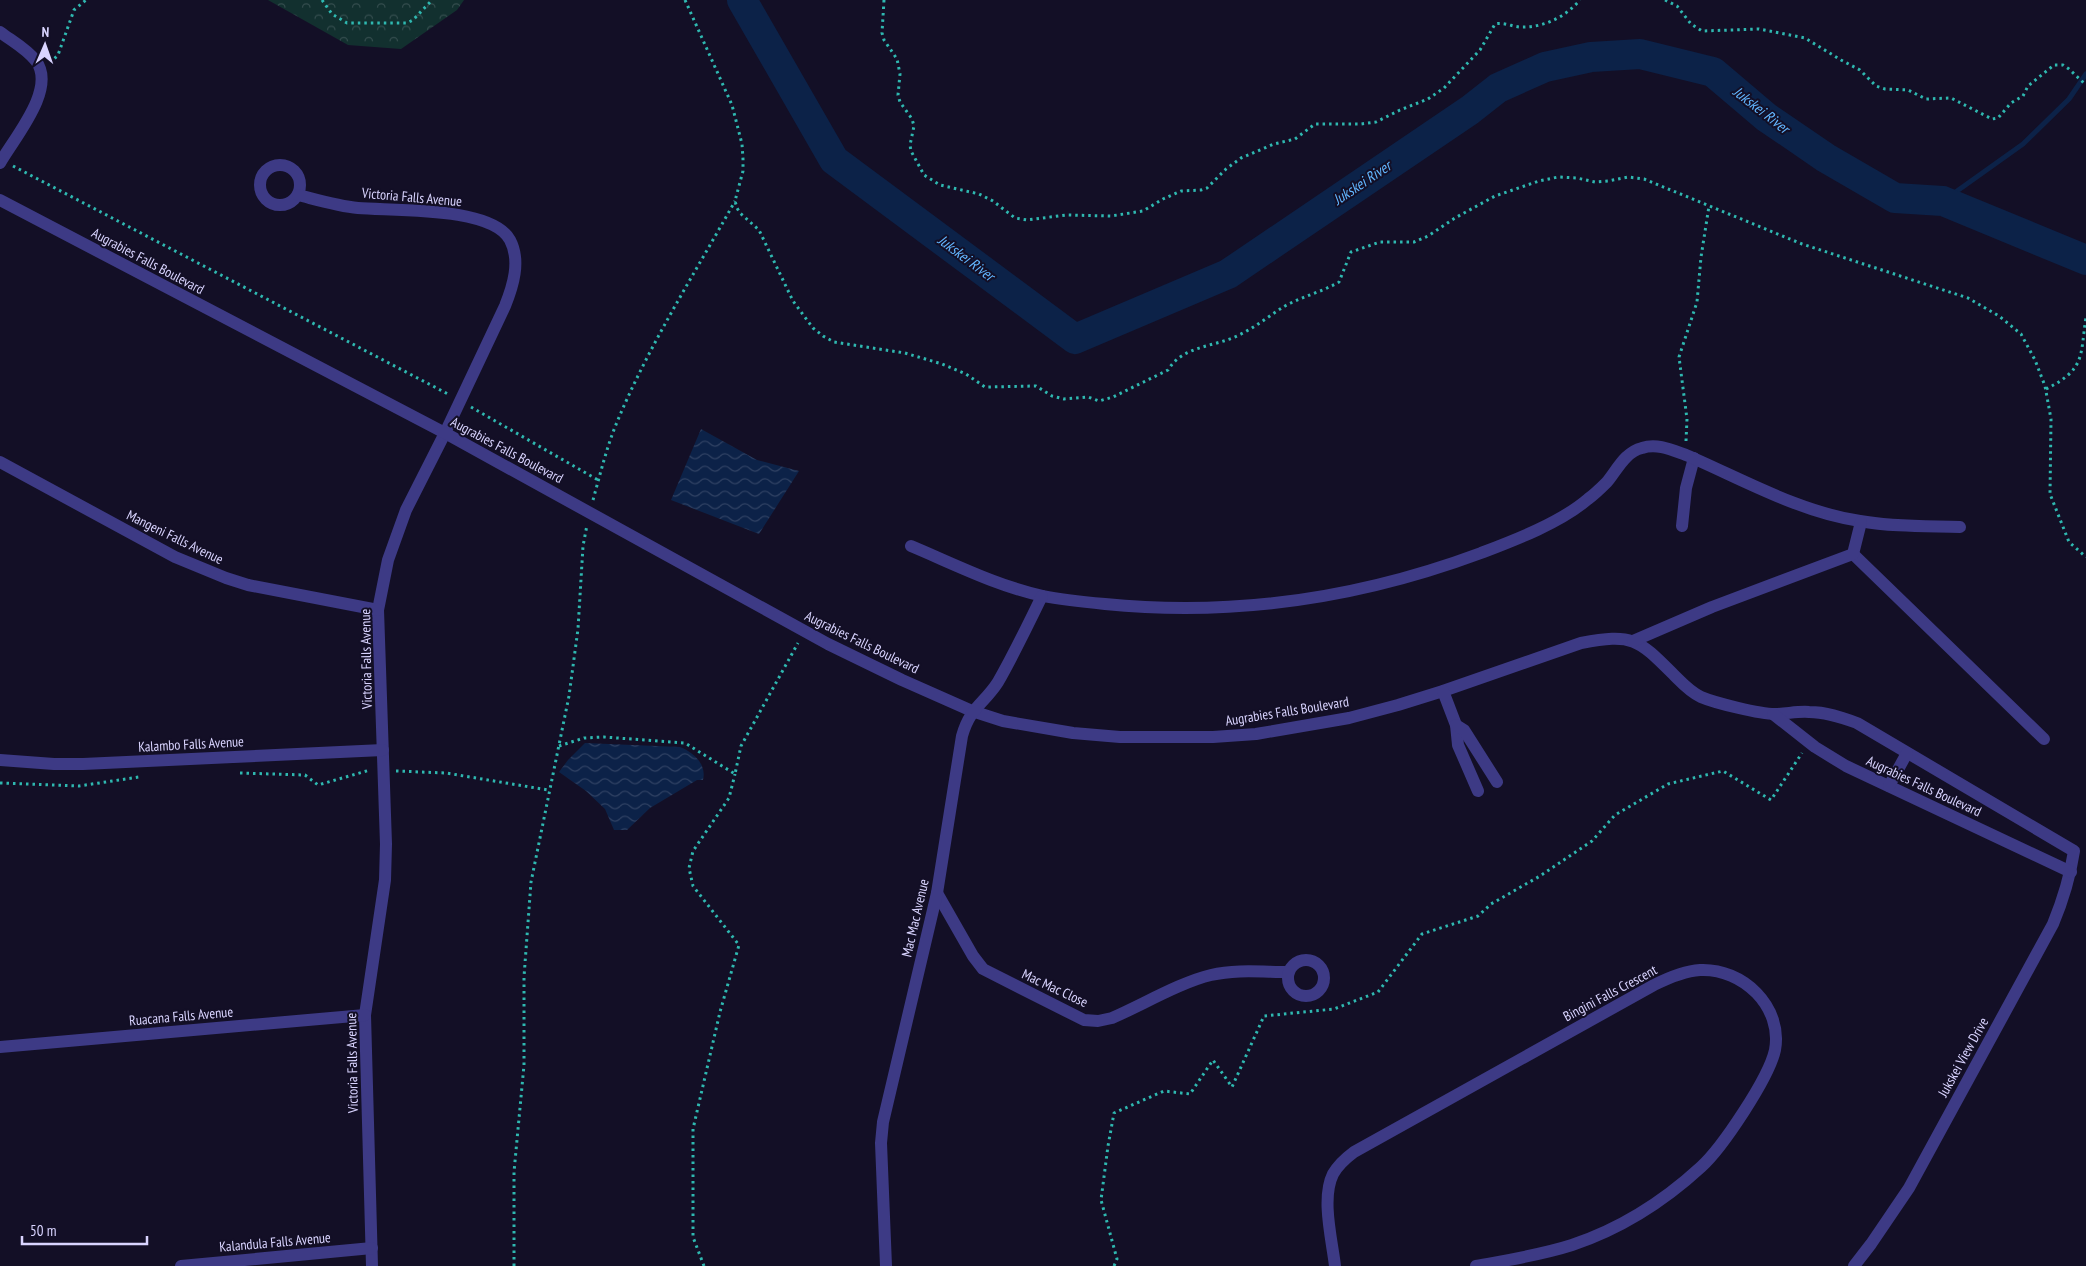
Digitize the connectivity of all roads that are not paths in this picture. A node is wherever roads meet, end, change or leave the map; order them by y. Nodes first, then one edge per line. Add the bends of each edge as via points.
1 (0, 32) edge
2 (1, 162) edge
3 (298, 195) dead end
4 (0, 200) edge
5 (445, 433) junction
6 (1690, 457) junction
7 (0, 462) edge
8 (1861, 522) junction
9 (1682, 526) dead end
10 (1960, 528) dead end
11 (911, 546) dead end
12 (1853, 554) junction
13 (1042, 596) junction
14 (378, 610) junction
15 (1633, 640) junction
16 (1444, 691) junction
17 (972, 711) junction
18 (1773, 714) junction
19 (1456, 726) junction
20 (2044, 739) dead end
21 (383, 750) junction
22 (1907, 753) junction
23 (0, 760) edge
24 (1497, 782) dead end
25 (1889, 786) junction
26 (1478, 791) dead end
27 (2074, 851) joint
28 (2071, 872) junction
29 (938, 892) junction
30 (1288, 972) dead end
31 (365, 1015) junction
32 (0, 1047) edge
33 (372, 1248) junction
34 (181, 1266) edge
35 (372, 1266) edge
36 (886, 1266) edge
37 (1335, 1266) edge
38 (1476, 1266) edge
39 (1854, 1266) edge

1 - 2 street via 32,56 41,68 42,88
3 - 5 street, Victoria Falls Avenue via 357,208 453,214 498,228 510,239 516,270 512,289
4 - 5 street, Augrabies Falls Boulevard
5 - 14 street, Victoria Falls Avenue via 406,510 388,560
5 - 17 street, Augrabies Falls Boulevard via 805,631
6 - 8 street via 1801,505
6 - 9 street
6 - 13 street via 1668,448 1642,448 1631,452 1607,482 1565,515 1480,553 1370,588 1274,604 1217,608 1138,607
7 - 14 street, Mangeni Falls Avenue via 175,556 226,578
8 - 10 street
8 - 12 street
11 - 13 street via 997,582
12 - 15 street
12 - 20 street
13 - 17 street, Mac Mac Avenue via 997,683
14 - 21 street, Victoria Falls Avenue
15 - 16 street, Augrabies Falls Boulevard via 1601,639 1580,643
15 - 18 street, Augrabies Falls Boulevard via 1648,649 1699,696
16 - 17 street, Augrabies Falls Boulevard via 1348,718 1256,734 1213,737 1120,737 1073,733 1003,721
16 - 19 street
17 - 29 street, Mac Mac Avenue via 962,736
18 - 22 street, Augrabies Falls Boulevard via 1832,714 1857,723
18 - 25 street, Augrabies Falls Boulevard via 1846,766
19 - 24 street via 1464,730
19 - 26 street via 1458,745
21 - 23 street, Kalambo Falls Avenue via 83,764
21 - 31 street, Victoria Falls Avenue via 384,880
22 - 25 street
22 - 27 street, Augrabies Falls Boulevard
25 - 28 street, Augrabies Falls Boulevard
27 - 28 street, Jukskei View Drive
28 - 39 street, Jukskei View Drive via 2052,924 1909,1188
29 - 30 street, Mac Mac Close via 983,969 1084,1020 1112,1018 1210,975
29 - 36 street, Mac Mac Avenue via 882,1122
31 - 32 street, Ruacana Falls Avenue
31 - 33 street, Victoria Falls Avenue
33 - 34 street, Kalandula Falls Avenue
33 - 35 street, Victoria Falls Avenue
37 - 38 street, Bingini Falls Crescent via 1328,1189 1340,1164 1354,1152 1674,976 1701,970 1721,973 1743,982 1762,997 1772,1015 1776,1034 1774,1051 1745,1109 1702,1166 1638,1215 1608,1231 1571,1245

